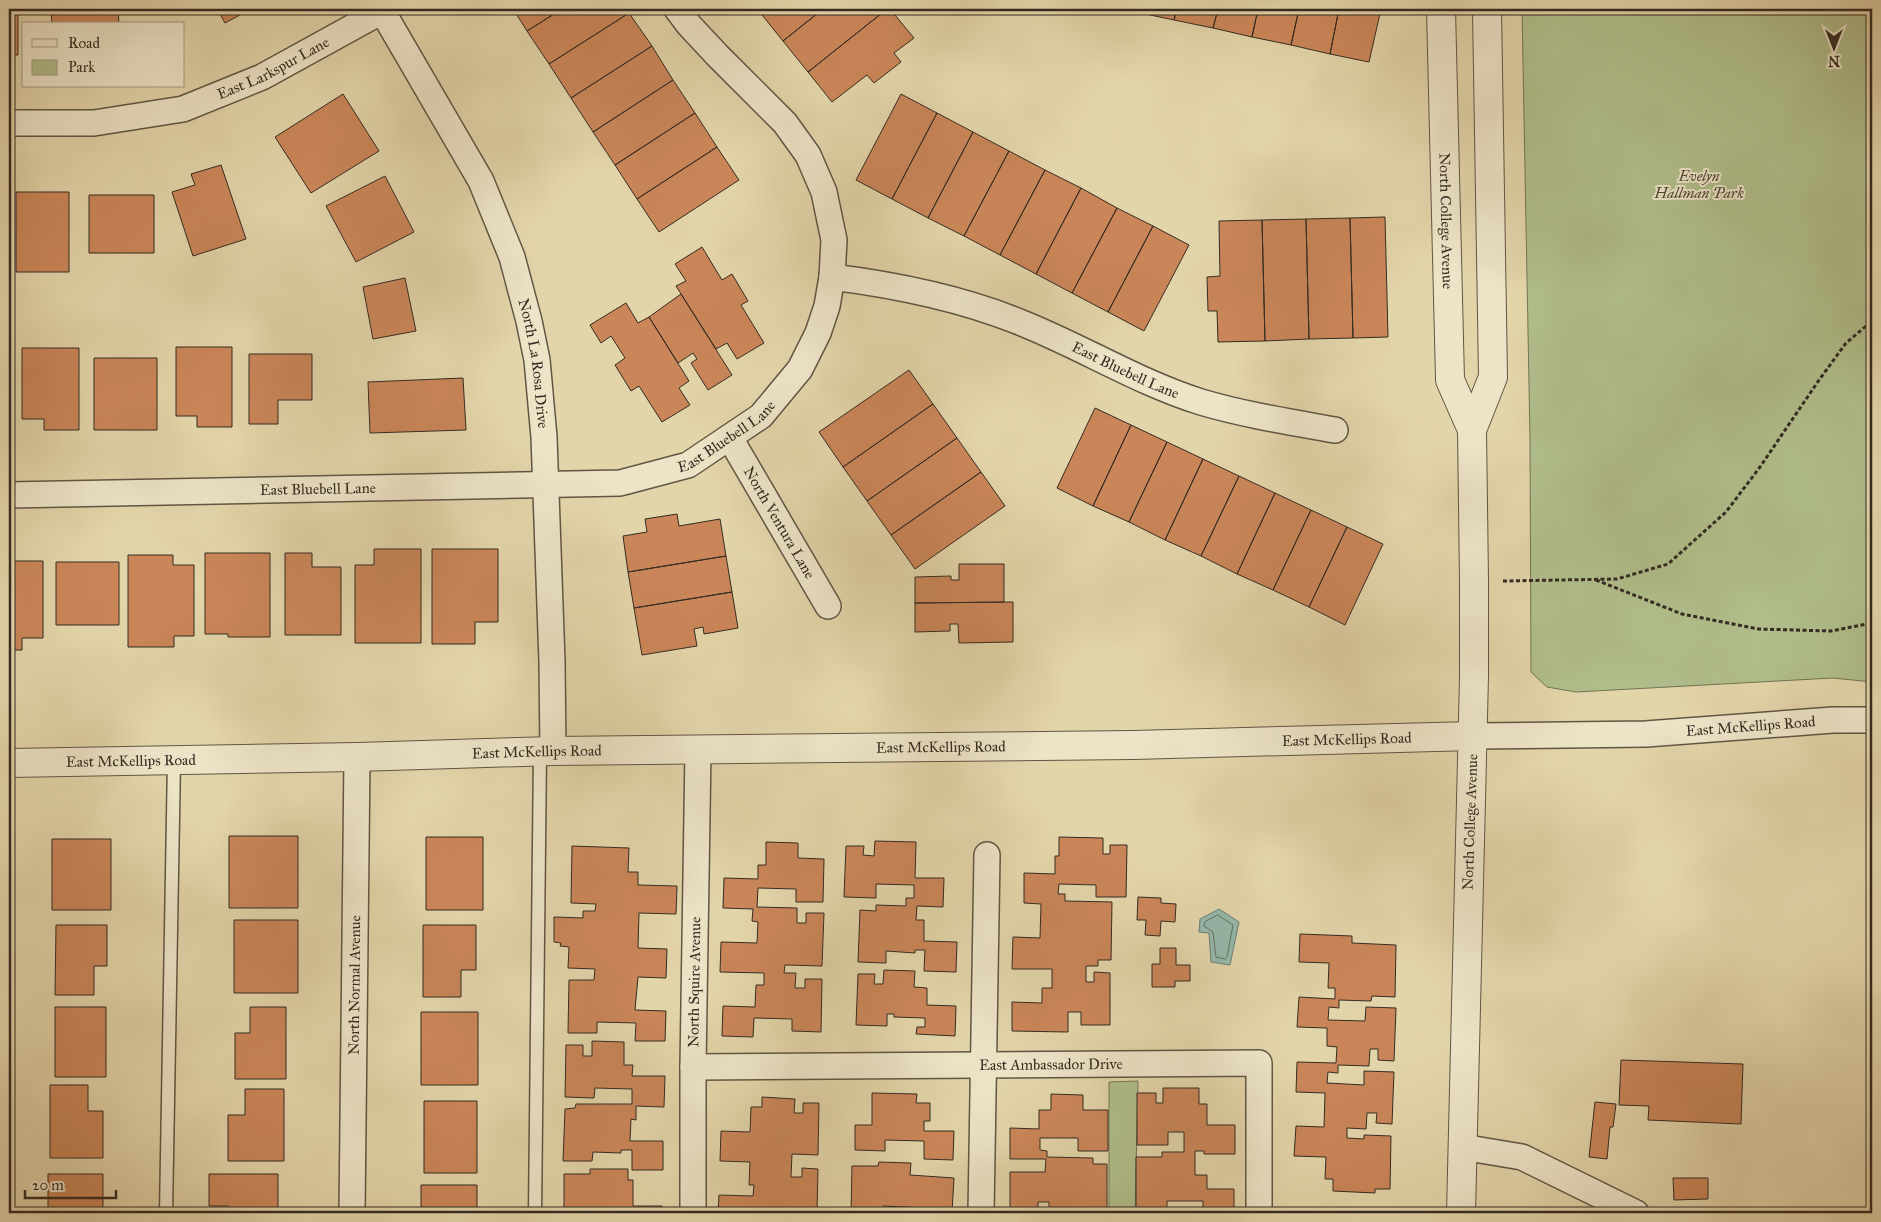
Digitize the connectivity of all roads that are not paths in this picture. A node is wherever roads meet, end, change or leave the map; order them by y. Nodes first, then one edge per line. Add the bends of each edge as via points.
1 (677, 9) edge
2 (1441, 9) edge
3 (1487, 9) edge
4 (382, 10) edge
5 (9, 123) edge
6 (832, 277) junction
7 (1335, 430) dead end
8 (1472, 430) junction
9 (730, 438) junction
10 (545, 485) junction
11 (9, 495) edge
12 (828, 606) dead end
13 (1872, 720) edge
14 (1473, 736) junction
15 (698, 750) junction
16 (546, 752) junction
17 (357, 757) junction
18 (174, 760) junction
19 (9, 763) edge
20 (986, 854) dead end
21 (983, 1065) junction
22 (693, 1067) junction
23 (1462, 1147) junction
24 (166, 1213) edge
25 (352, 1213) edge
26 (535, 1213) edge
27 (693, 1213) edge
28 (981, 1213) edge
29 (1259, 1213) edge
30 (1460, 1213) edge
31 (1636, 1213) edge

1 - 6 street via 717,55 785,123 808,155 824,192 834,240
2 - 8 street, North College Avenue via 1450,380
3 - 8 street, North College Avenue via 1494,377
4 - 5 street, East Larkspur Lane via 262,77 183,109 94,123
4 - 10 street, North La Rosa Drive via 481,181 512,257 537,360
6 - 7 street, East Bluebell Lane via 955,298 1018,321 1144,380 1200,402
6 - 9 street, East Bluebell Lane via 818,333 800,369 761,416
8 - 14 street, North College Avenue
9 - 10 street, East Bluebell Lane via 688,465 653,475 620,483
9 - 12 street, North Ventura Lane
10 - 11 street, East Bluebell Lane
10 - 16 street, North La Rosa Drive via 553,669
13 - 14 street, East McKellips Road via 1646,734
14 - 15 street, East McKellips Road via 1133,745
14 - 23 street, North College Avenue
15 - 16 street, East McKellips Road
15 - 22 street, North Squire Avenue
16 - 17 street, East McKellips Road
16 - 26 lane
17 - 18 street, East McKellips Road
17 - 25 street, North Normal Avenue
18 - 19 street, East McKellips Road
18 - 24 lane
20 - 21 street
21 - 22 street, East Ambassador Drive
21 - 28 street
21 - 29 street, East Ambassador Drive via 1258,1063
22 - 27 street, North Squire Avenue
23 - 30 street, North College Avenue
23 - 31 street via 1522,1157

